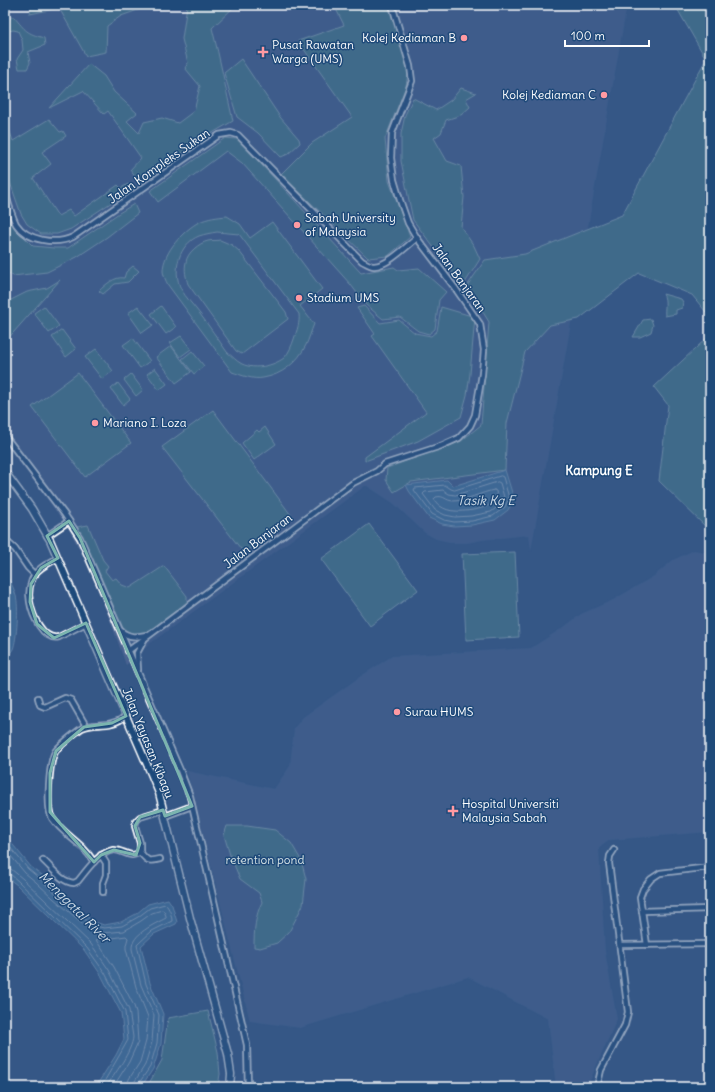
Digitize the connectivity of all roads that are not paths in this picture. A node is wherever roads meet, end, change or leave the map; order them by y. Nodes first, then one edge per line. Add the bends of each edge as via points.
1 (392, 5) edge
2 (5, 191) edge
3 (417, 238) junction
4 (5, 436) edge
5 (5, 472) edge
6 (69, 521) junction
7 (47, 536) junction
8 (5, 540) edge
9 (58, 558) junction
10 (35, 575) junction
11 (86, 623) junction
12 (119, 630) junction
13 (150, 634) junction
14 (128, 651) junction
15 (138, 674) junction
16 (38, 698) dead end
17 (126, 716) junction
18 (86, 726) junction
19 (192, 806) junction
20 (164, 813) junction
21 (614, 850) dead end
22 (140, 852) junction
23 (101, 855) junction
24 (160, 859) dead end
25 (43, 860) dead end
26 (94, 862) junction
27 (710, 867) edge
28 (103, 892) dead end
29 (710, 909) edge
30 (642, 911) junction
31 (710, 944) edge
32 (647, 945) junction
33 (620, 946) junction
34 (230, 1087) edge
35 (248, 1087) edge
36 (597, 1087) edge

1 - 3 street, Jalan Banjaran via 412,81 392,133 391,158 400,200 408,223
2 - 3 street, Jalan Kompleks Sukan via 21,230 40,239 68,240 219,135 231,133 238,135 368,265 385,263
3 - 13 street, Jalan Banjaran via 480,324 484,350 482,374 475,415 470,426 459,438 390,462 353,483
4 - 6 street
5 - 7 street, Jalan Yayasan Kibagu via 32,509
6 - 7 street
6 - 12 street via 80,538
7 - 9 street, Jalan Yayasan Kibagu
8 - 10 street
9 - 10 street via 40,568
9 - 11 street, Jalan Yayasan Kibagu
10 - 11 street via 29,593 30,602 37,624 44,631 54,638
11 - 17 street, Jalan Yayasan Kibagu
12 - 13 street via 134,637
12 - 14 street
13 - 14 street, Jalan Banjaran
13 - 15 street via 137,653
14 - 15 street
15 - 19 street via 180,770
16 - 18 street via 40,705 45,707 65,698 70,700
17 - 18 street via 112,723
17 - 20 street, Jalan Yayasan Kibagu via 152,776
18 - 26 street via 56,751 53,758 50,772 50,812 57,823
19 - 20 street
19 - 35 street via 247,1044
20 - 22 street via 140,817 136,821
20 - 34 street, Jalan Yayasan Kibagu via 228,1054
21 - 33 street via 609,863
22 - 23 street via 131,855 114,850
22 - 24 street via 151,862
23 - 26 street
23 - 28 street via 106,863
25 - 26 street via 63,880 74,884
27 - 30 street via 660,873 651,879 641,893
29 - 30 street
30 - 32 street
31 - 32 street
32 - 33 street
33 - 36 street via 628,1012 625,1025 602,1070

